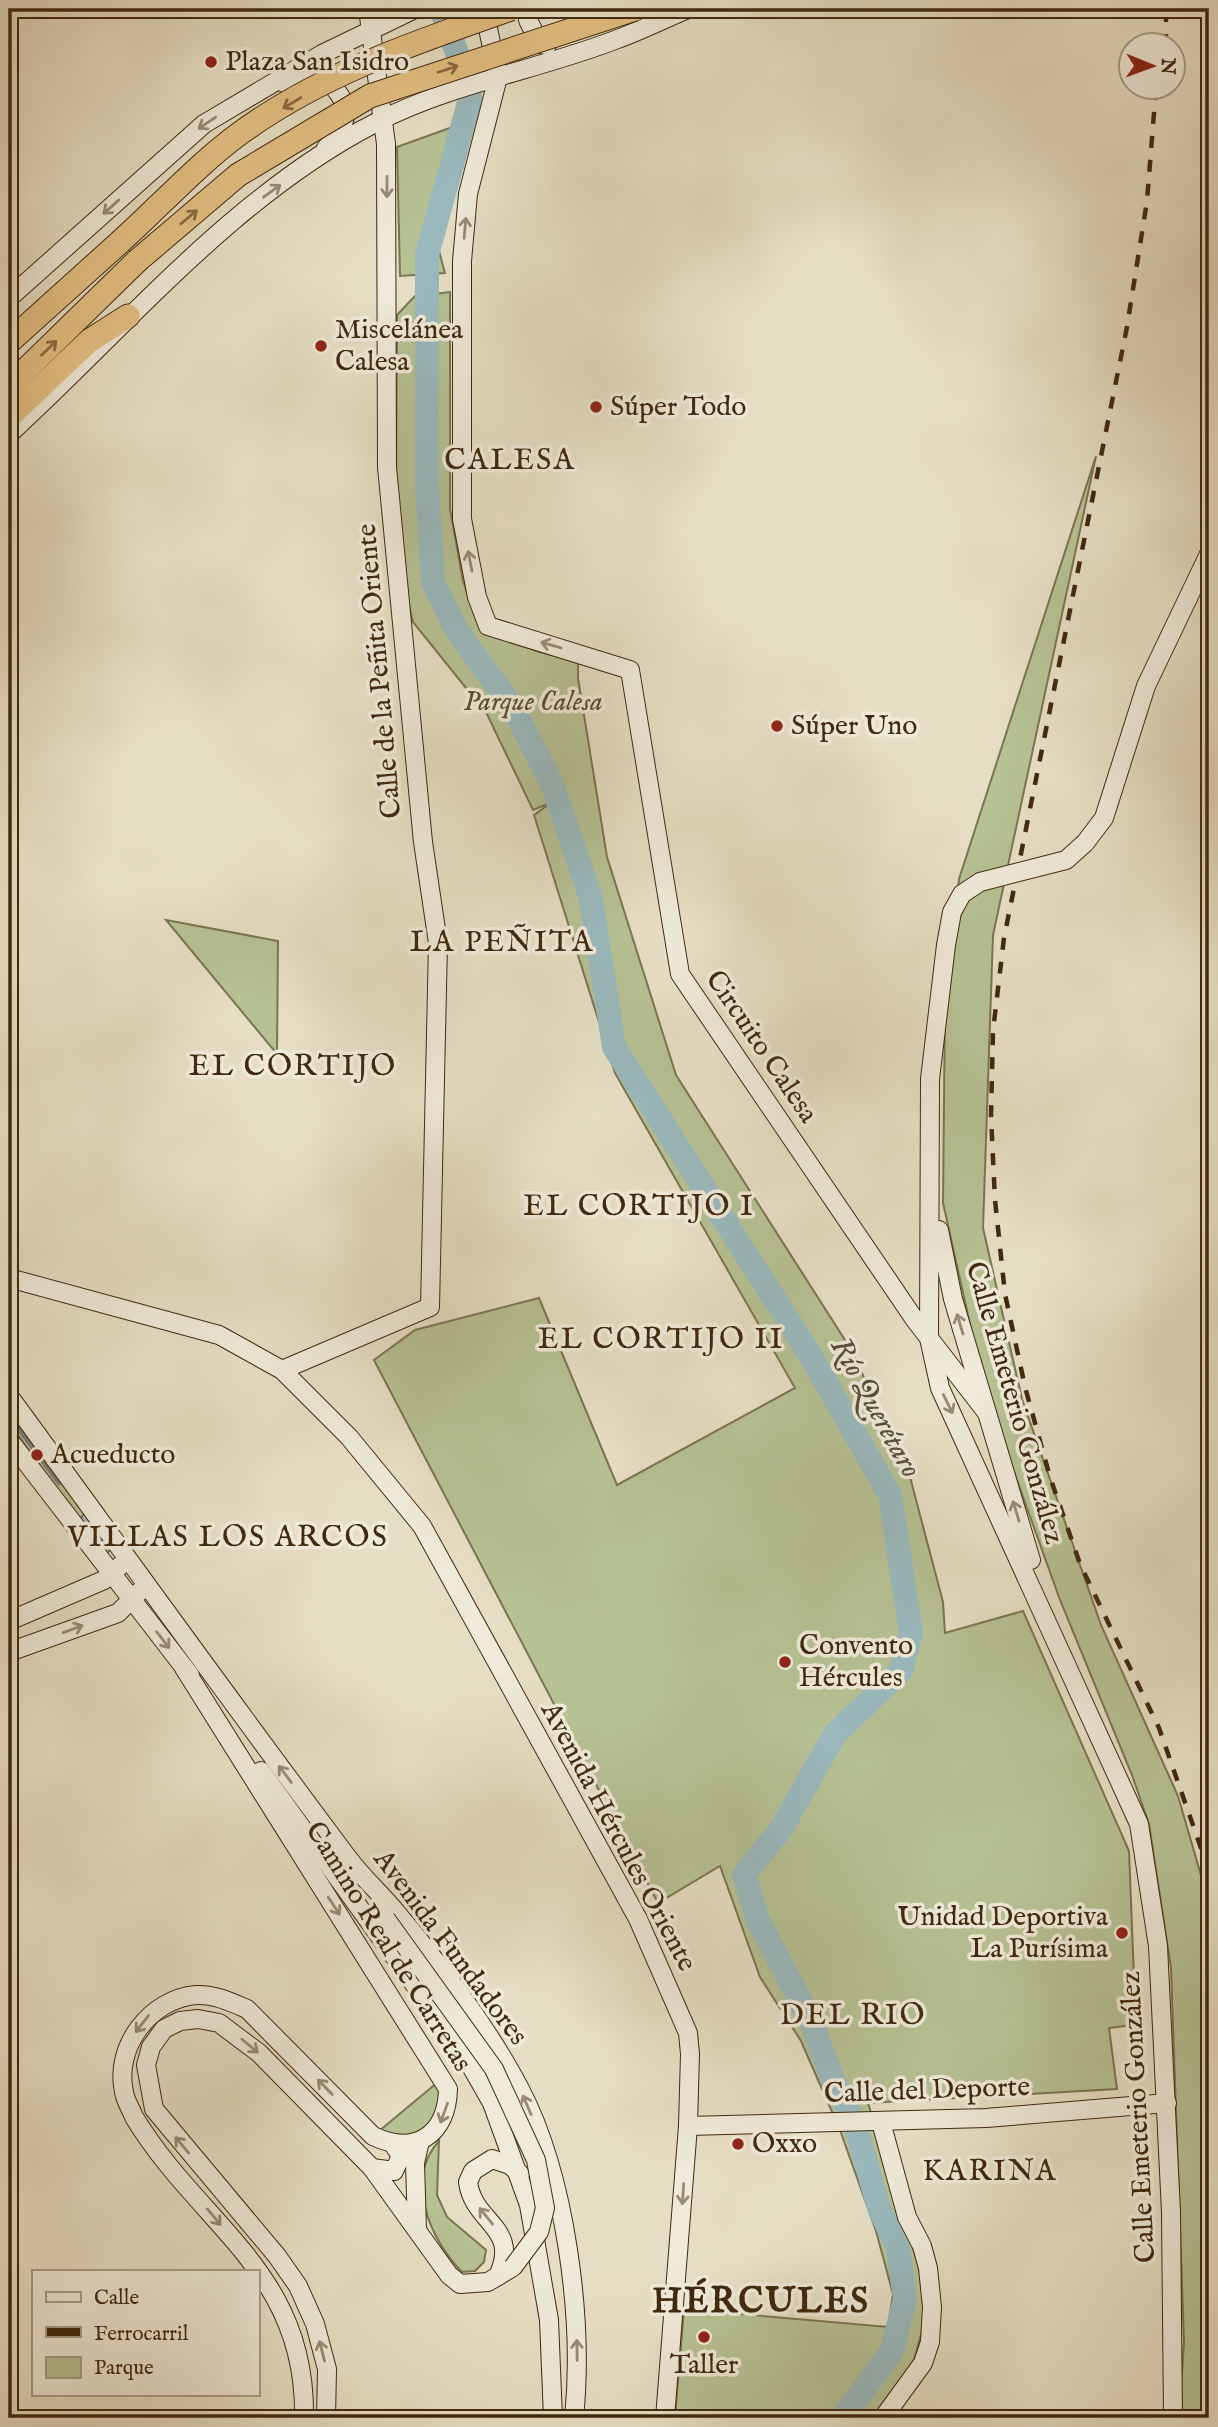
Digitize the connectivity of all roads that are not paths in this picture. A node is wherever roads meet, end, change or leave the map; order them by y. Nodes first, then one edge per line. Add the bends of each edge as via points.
1 (368, 9) edge
2 (415, 9) edge
3 (484, 9) edge
4 (511, 9) edge
5 (528, 9) edge
6 (635, 9) edge
7 (688, 9) edge
8 (371, 29) junction
9 (614, 41) junction
10 (498, 78) junction
11 (268, 88) junction
12 (383, 119) junction
13 (317, 158) junction
14 (9, 298) edge
15 (128, 316) junction
16 (9, 342) edge
17 (9, 386) edge
18 (9, 417) edge
19 (9, 434) edge
20 (1209, 554) edge
21 (932, 1196) junction
22 (9, 1278) edge
23 (929, 1338) junction
24 (282, 1370) junction
25 (9, 1396) edge
26 (987, 1413) junction
27 (9, 1440) edge
28 (997, 1446) junction
29 (973, 1453) junction
30 (77, 1489) junction
31 (60, 1503) junction
32 (137, 1570) junction
33 (111, 1572) junction
34 (133, 1600) junction
35 (9, 1621) edge
36 (1050, 1623) junction
37 (9, 1652) edge
38 (184, 1668) junction
39 (351, 1862) junction
40 (1167, 2103) junction
41 (877, 2122) junction
42 (688, 2126) junction
43 (420, 2141) junction
44 (393, 2144) junction
45 (372, 2168) junction
46 (521, 2175) junction
47 (417, 2230) junction
48 (258, 2270) edge
49 (259, 2271) edge
50 (505, 2272) junction
51 (304, 2418) edge
52 (326, 2418) edge
53 (552, 2418) edge
54 (575, 2418) edge
55 (665, 2418) edge
56 (883, 2418) edge
57 (1173, 2418) edge

1 - 8 street, Calle de la Peñita Oriente
2 - 8 street
3 - 10 street
4 -> 16 highway, bridge via 379,55 239,134
5 - 9 street via 528,20 540,44
17 -> 6 highway, bridge via 137,261 238,175 370,96
7 - 9 street
8 - 11 street
8 - 12 street, Calle de la Peñita Oriente
9 - 10 street
10 - 12 street
23 -> 10 street, Circuito Calesa via 680,974 630,670 488,626 477,597 462,519 461,283 468,194
11 - 13 street via 300,78 323,77 341,93 346,117 338,135
11 -> 14 street via 204,124
12 - 13 street
12 -> 24 street, Calle de la Peñita Oriente via 387,467 423,842 438,943 430,1307
15 -> 13 street via 254,204
15 - 18 highway via 89,341
15 - 19 street
20 - 21 street, Calle Emeterio González, bridge via 1146,686 1104,818 1066,860 980,882 962,894 952,912 930,1079
21 - 23 street, Calle Emeterio González
26 -> 21 street, Calle Emeterio González via 953,1299
22 - 24 street, Avenida Hércules Oriente via 219,1335
23 - 26 street, Circuito Calesa
23 -> 29 street, Calle Emeterio González via 940,1388
24 - 42 street, Avenida Hércules Oriente via 349,1437 422,1526 638,1919 688,2033
25 - 30 street, Avenida Fundadores
26 - 28 street, Calle Emeterio González
27 - 31 street, Avenida Fundadores
28 - 29 street via 985,1457
36 -> 28 street, Calle Emeterio González
29 - 36 street, Calle Emeterio González
30 - 31 street
30 - 32 street, Avenida Fundadores
31 - 33 street, Avenida Fundadores
32 - 33 street
32 - 34 street
39 -> 32 street, Avenida Fundadores via 197,1658
33 - 34 street, Avenida Fundadores
33 - 35 street via 104,1580
37 -> 34 street via 118,1613
34 -> 38 street, Avenida Fundadores
36 - 40 street, Calle Emeterio González via 1139,1824 1158,1946
38 -> 43 street, Camino Real de Carretas via 444,2077 448,2103 438,2129
38 - 46 street, Avenida Fundadores via 463,2052 492,2103
39 - 50 street, Camino Real de Carretas, bridge via 386,1919 494,2069 536,2160 545,2208 539,2232
54 -> 39 street, Avenida Fundadores via 571,2284 562,2221 537,2127 491,2039 396,1913
40 - 41 street, Calle del Deporte via 1058,2114
40 - 57 street, Calle Emeterio González
41 - 42 street, Calle del Deporte
41 - 56 street via 907,2217 922,2246 932,2307 930,2342 923,2363
42 -> 55 street, Avenida Hércules Oriente
43 - 44 street
43 - 47 street via 415,2163
44 - 45 street via 401,2156 394,2171
44 -> 48 street via 373,2136 247,2009 222,1998 196,1995 170,2002 147,2016 131,2039 123,2064 124,2092 134,2116
45 - 47 street
52 -> 45 street via 327,2370 315,2324 298,2287 154,2109 146,2065 151,2047 164,2029 180,2021 219,2023 259,2053
50 -> 46 street via 505,2243 474,2201 468,2182 473,2171 492,2159
46 - 53 street, Avenida Fundadores via 549,2320
47 - 50 street via 460,2284 479,2285
49 -> 51 street via 280,2302 302,2374

